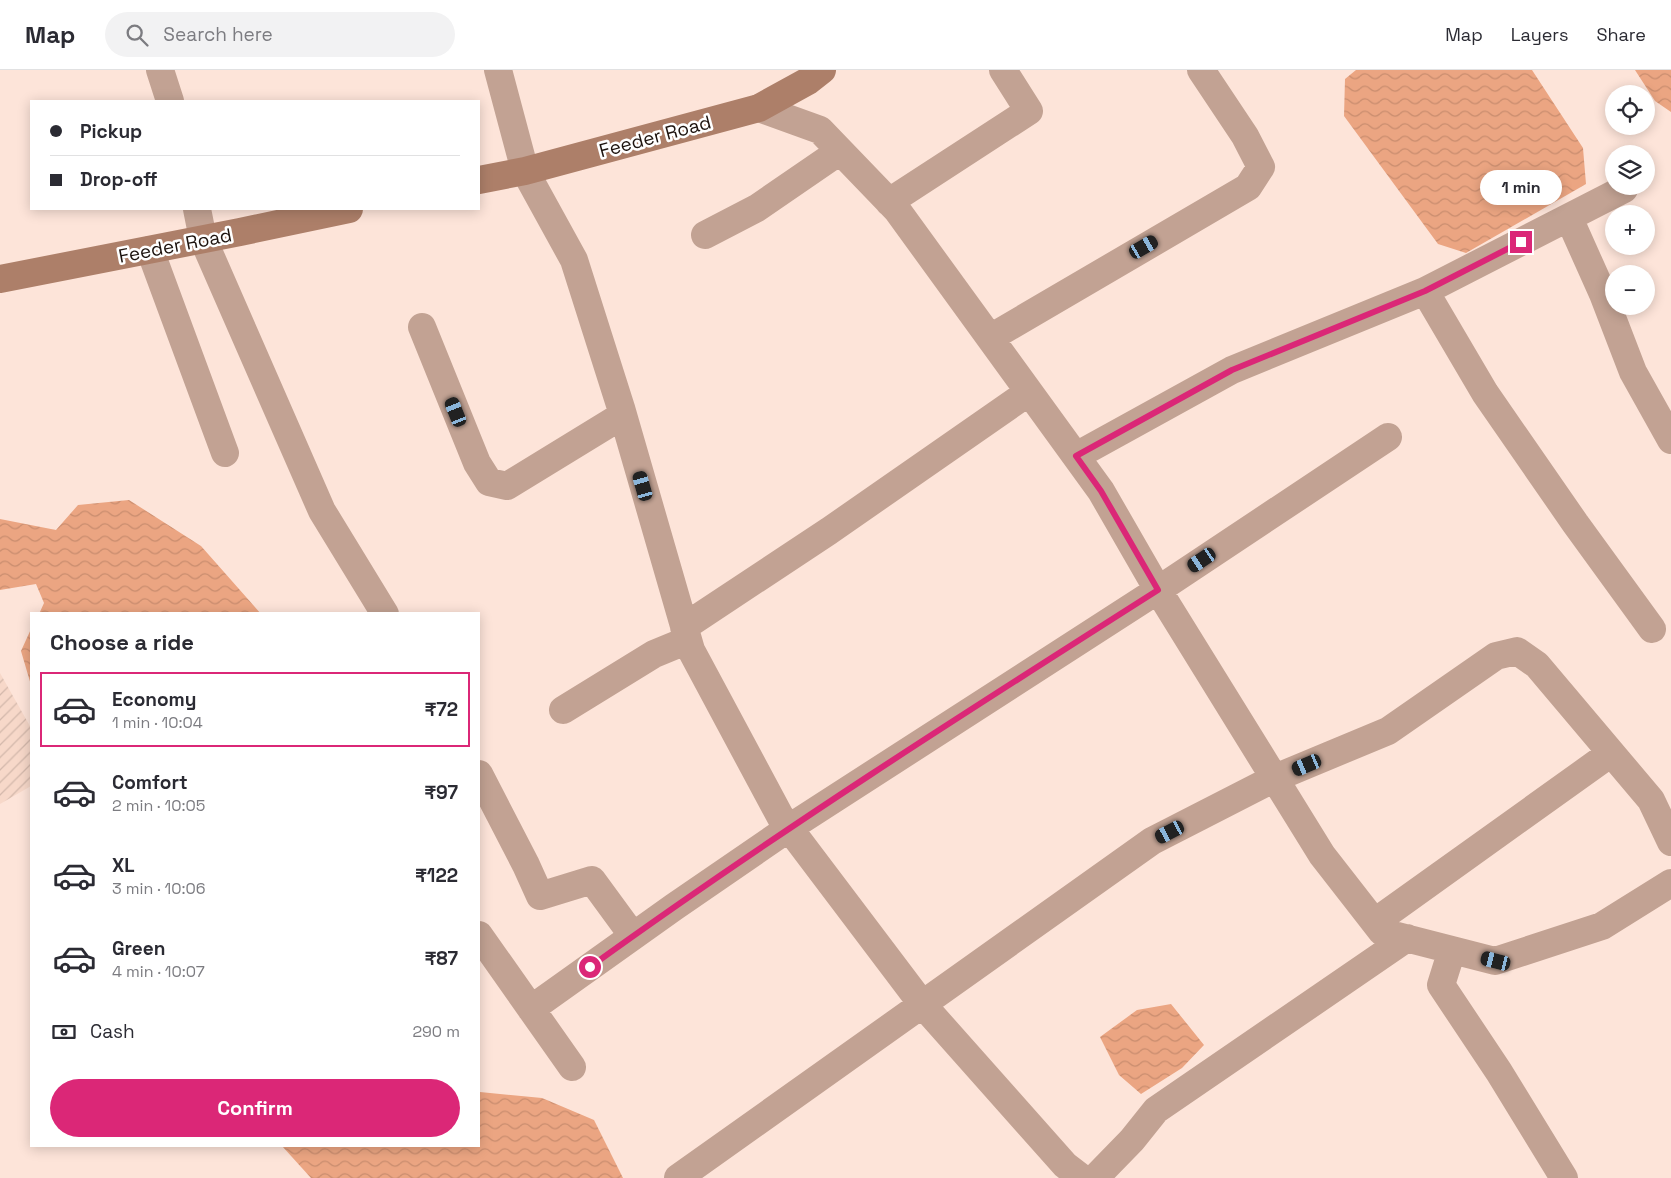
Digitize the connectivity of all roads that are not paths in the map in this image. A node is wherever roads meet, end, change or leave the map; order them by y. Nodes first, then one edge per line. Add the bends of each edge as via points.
1 (160, 70) edge
2 (498, 70) edge
3 (822, 70) edge
4 (1003, 70) edge
5 (1201, 70) edge
6 (170, 100) edge
7 (759, 108) junction
8 (840, 151) junction
9 (525, 170) junction
10 (480, 180) edge
11 (1612, 195) edge
12 (888, 202) junction
13 (197, 210) edge
14 (343, 210) edge
15 (1568, 218) junction
16 (705, 235) dead end
17 (203, 239) junction
18 (150, 250) junction
19 (0, 279) edge
20 (1425, 291) junction
21 (422, 327) dead end
22 (990, 338) junction
23 (1030, 392) junction
24 (623, 415) junction
25 (1388, 437) dead end
26 (1671, 440) edge
27 (225, 454) dead end
28 (1076, 456) junction
29 (1158, 590) junction
30 (384, 612) edge
31 (1652, 629) dead end
32 (686, 633) junction
33 (563, 710) dead end
34 (1611, 753) junction
35 (480, 776) edge
36 (1275, 778) junction
37 (789, 828) junction
38 (1671, 842) edge
39 (1671, 884) edge
40 (1375, 922) junction
41 (480, 936) edge
42 (633, 936) junction
43 (1407, 938) junction
44 (1452, 950) junction
45 (922, 1004) junction
46 (531, 1009) junction
47 (572, 1067) dead end
48 (1065, 1174) edge
49 (678, 1178) edge
50 (1095, 1178) edge
51 (1564, 1178) edge

1 - 6 street
2 - 9 street
3 - 7 street, Feeder Road
4 - 12 street via 1029,111
5 - 22 street via 1245,136 1261,167 1248,187
7 - 8 street via 820,130
7 - 9 street, Feeder Road
8 - 12 street
8 - 16 street via 757,208
9 - 10 street, Feeder Road
9 - 24 street via 574,260
11 - 15 street
12 - 22 street
13 - 17 street
14 - 17 street, Feeder Road
15 - 20 street
15 - 26 street via 1603,294 1633,372
17 - 18 street, Feeder Road
17 - 30 street via 322,511
18 - 19 street, Feeder Road
18 - 27 street
20 - 28 street via 1232,370
20 - 31 street via 1485,393 1574,524
21 - 24 street via 477,463 489,482 507,486
22 - 23 street
23 - 28 street
23 - 32 street
24 - 32 street
25 - 29 street
28 - 29 street via 1101,491
29 - 36 street
29 - 37 street
32 - 33 street
32 - 37 street via 691,650
34 - 36 street via 1537,665 1517,651 1496,656 1388,731
34 - 38 street via 1651,800
34 - 40 street
35 - 42 street via 540,896 592,880
36 - 40 street via 1322,855
36 - 45 street via 1152,841
37 - 42 street
37 - 45 street
39 - 44 street via 1602,926 1496,961
40 - 43 street via 1382,932
41 - 46 street
42 - 46 street
43 - 44 street
43 - 50 street via 1156,1110
44 - 51 street via 1441,985
45 - 48 street
45 - 49 street
46 - 47 street

